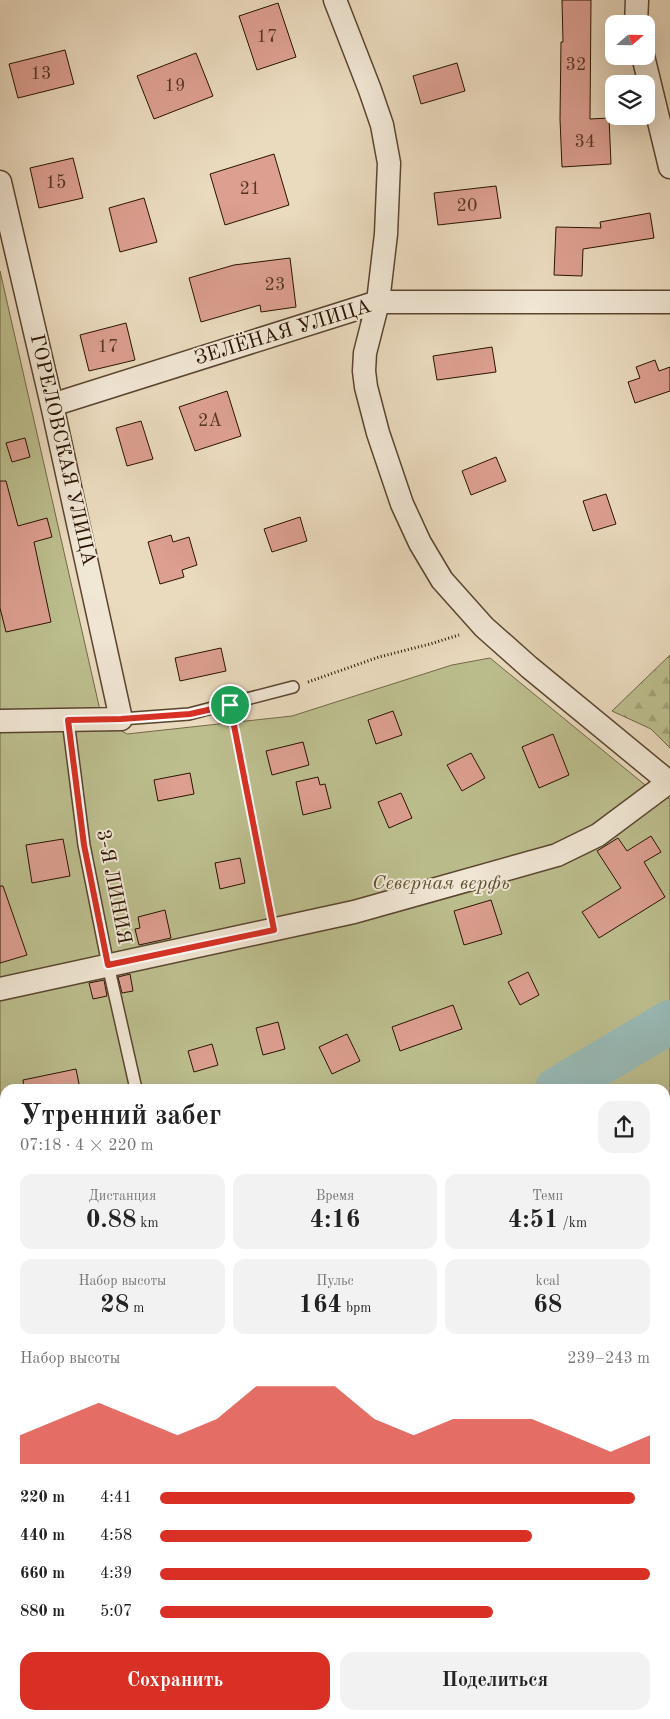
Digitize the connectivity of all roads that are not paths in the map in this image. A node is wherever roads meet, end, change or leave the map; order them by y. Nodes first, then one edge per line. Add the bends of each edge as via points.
1 (335, 0) edge
2 (637, 0) edge
3 (636, 15) edge
4 (645, 65) edge
5 (670, 168) edge
6 (0, 182) edge
7 (378, 302) junction
8 (670, 302) edge
9 (52, 405) junction
10 (293, 687) road end
11 (121, 719) junction
12 (68, 720) junction
13 (0, 721) edge
14 (670, 782) edge
15 (108, 965) junction
16 (0, 989) edge
17 (135, 1084) edge

1 - 7 street via 382,125 389,163 386,234
2 - 3 street
4 - 5 street
6 - 9 street, ГОРЕЛОВСКАЯ УЛИЦА
7 - 8 street, ЗЕЛЁНАЯ УЛИЦА
7 - 9 street, ЗЕЛЁНАЯ УЛИЦА
7 - 14 street via 365,353 366,386 402,504 442,580 484,627 529,667
9 - 11 street, ГОРЕЛОВСКАЯ УЛИЦА
10 - 11 lane via 190,714
11 - 12 street
12 - 13 street
12 - 15 lane, 3-Я ЛИНИЯ via 84,845
14 - 15 street via 598,835 558,855 354,912
15 - 16 street
15 - 17 lane, 3-Я ЛИНИЯ

